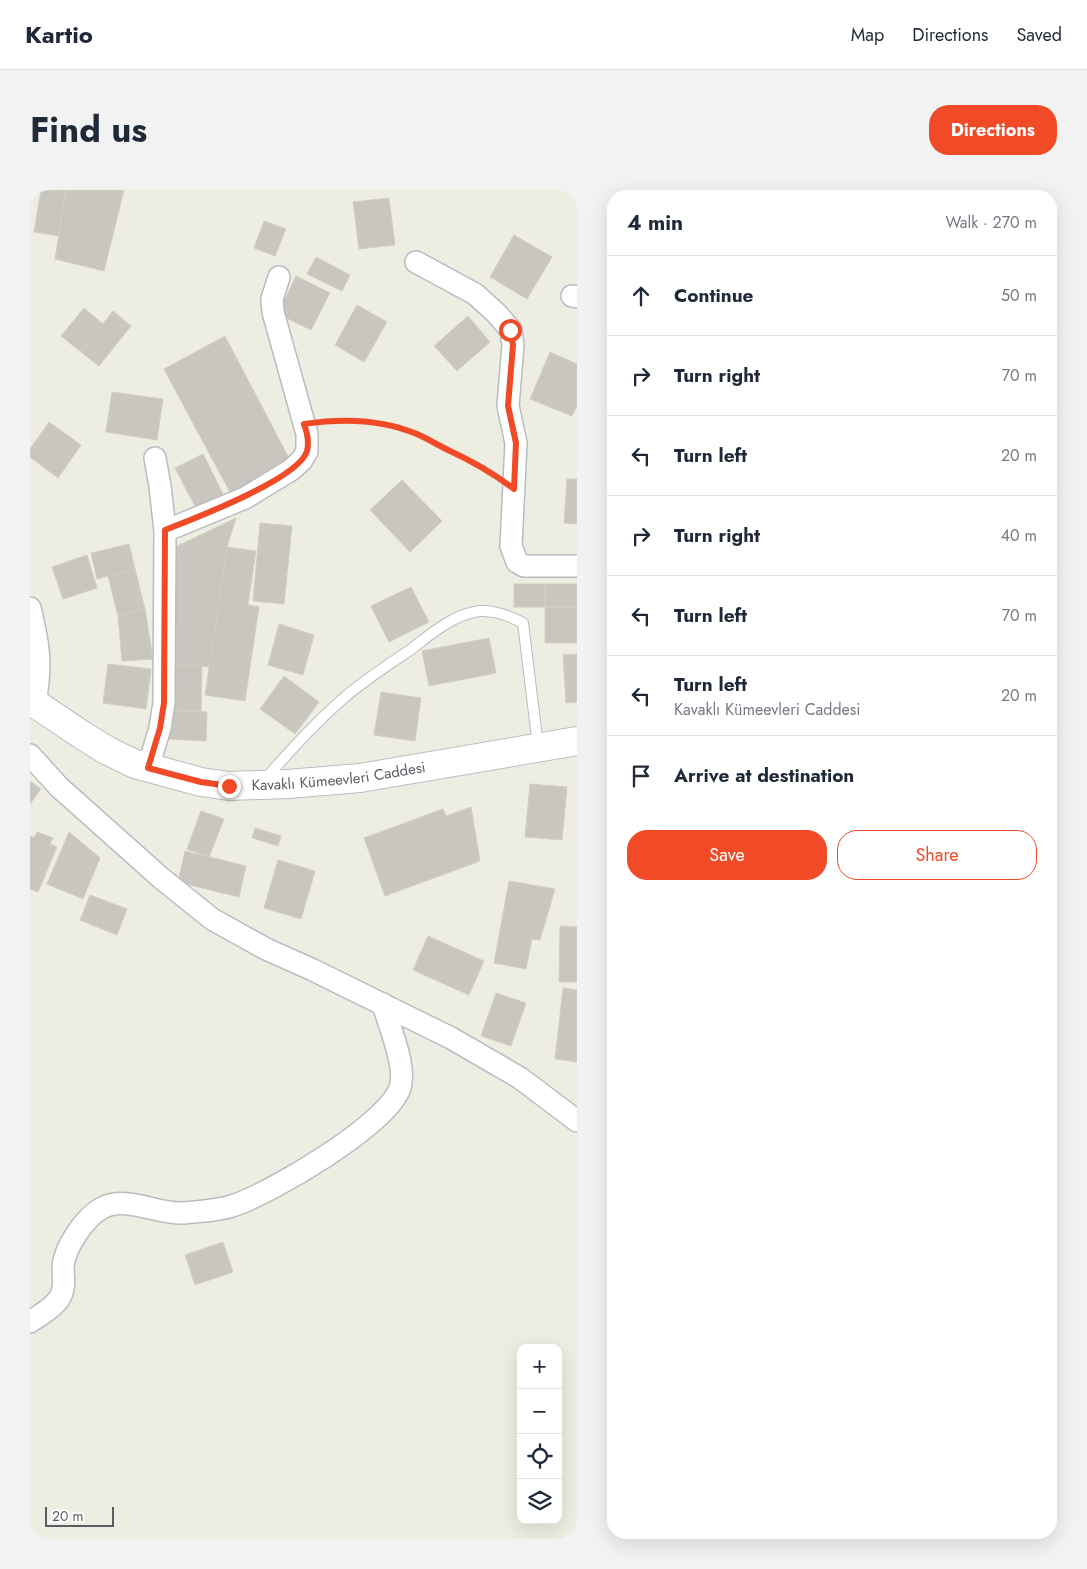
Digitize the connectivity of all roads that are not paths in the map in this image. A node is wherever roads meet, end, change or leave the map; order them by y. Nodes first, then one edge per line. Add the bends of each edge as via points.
1 (416, 262) dead end
2 (279, 277) dead end
3 (155, 458) dead end
4 (165, 530) junction
5 (577, 566) edge
6 (30, 608) edge
7 (33, 701) edge
8 (577, 741) edge
9 (538, 747) junction
10 (30, 754) edge
11 (148, 768) junction
12 (259, 786) junction
13 (383, 1004) junction
14 (577, 1121) edge
15 (30, 1322) edge

1 - 5 street via 475,294 510,330 513,345 508,406 516,443 511,546 516,562 524,566
2 - 4 street via 272,300 273,312 307,434 307,451 291,470 245,498
3 - 4 street
4 - 11 street via 164,703
6 - 7 street via 40,660 39,683
7 - 11 street, Kavaklı Kümeevleri Caddesi via 108,752
8 - 9 street, Kavaklı Kümeevleri Caddesi
9 - 12 street, Kavaklı Kümeevleri Caddesi via 360,778
9 - 12 lane via 523,623 510,616 478,611 441,627 346,696
10 - 13 street via 59,787 212,919
11 - 12 street, Kavaklı Kümeevleri Caddesi via 201,782
13 - 14 street via 520,1078
13 - 15 street via 402,1079 400,1088 383,1114 341,1146 279,1185 232,1206 180,1213 124,1204 104,1207 82,1224 65,1256 65,1283 60,1297

